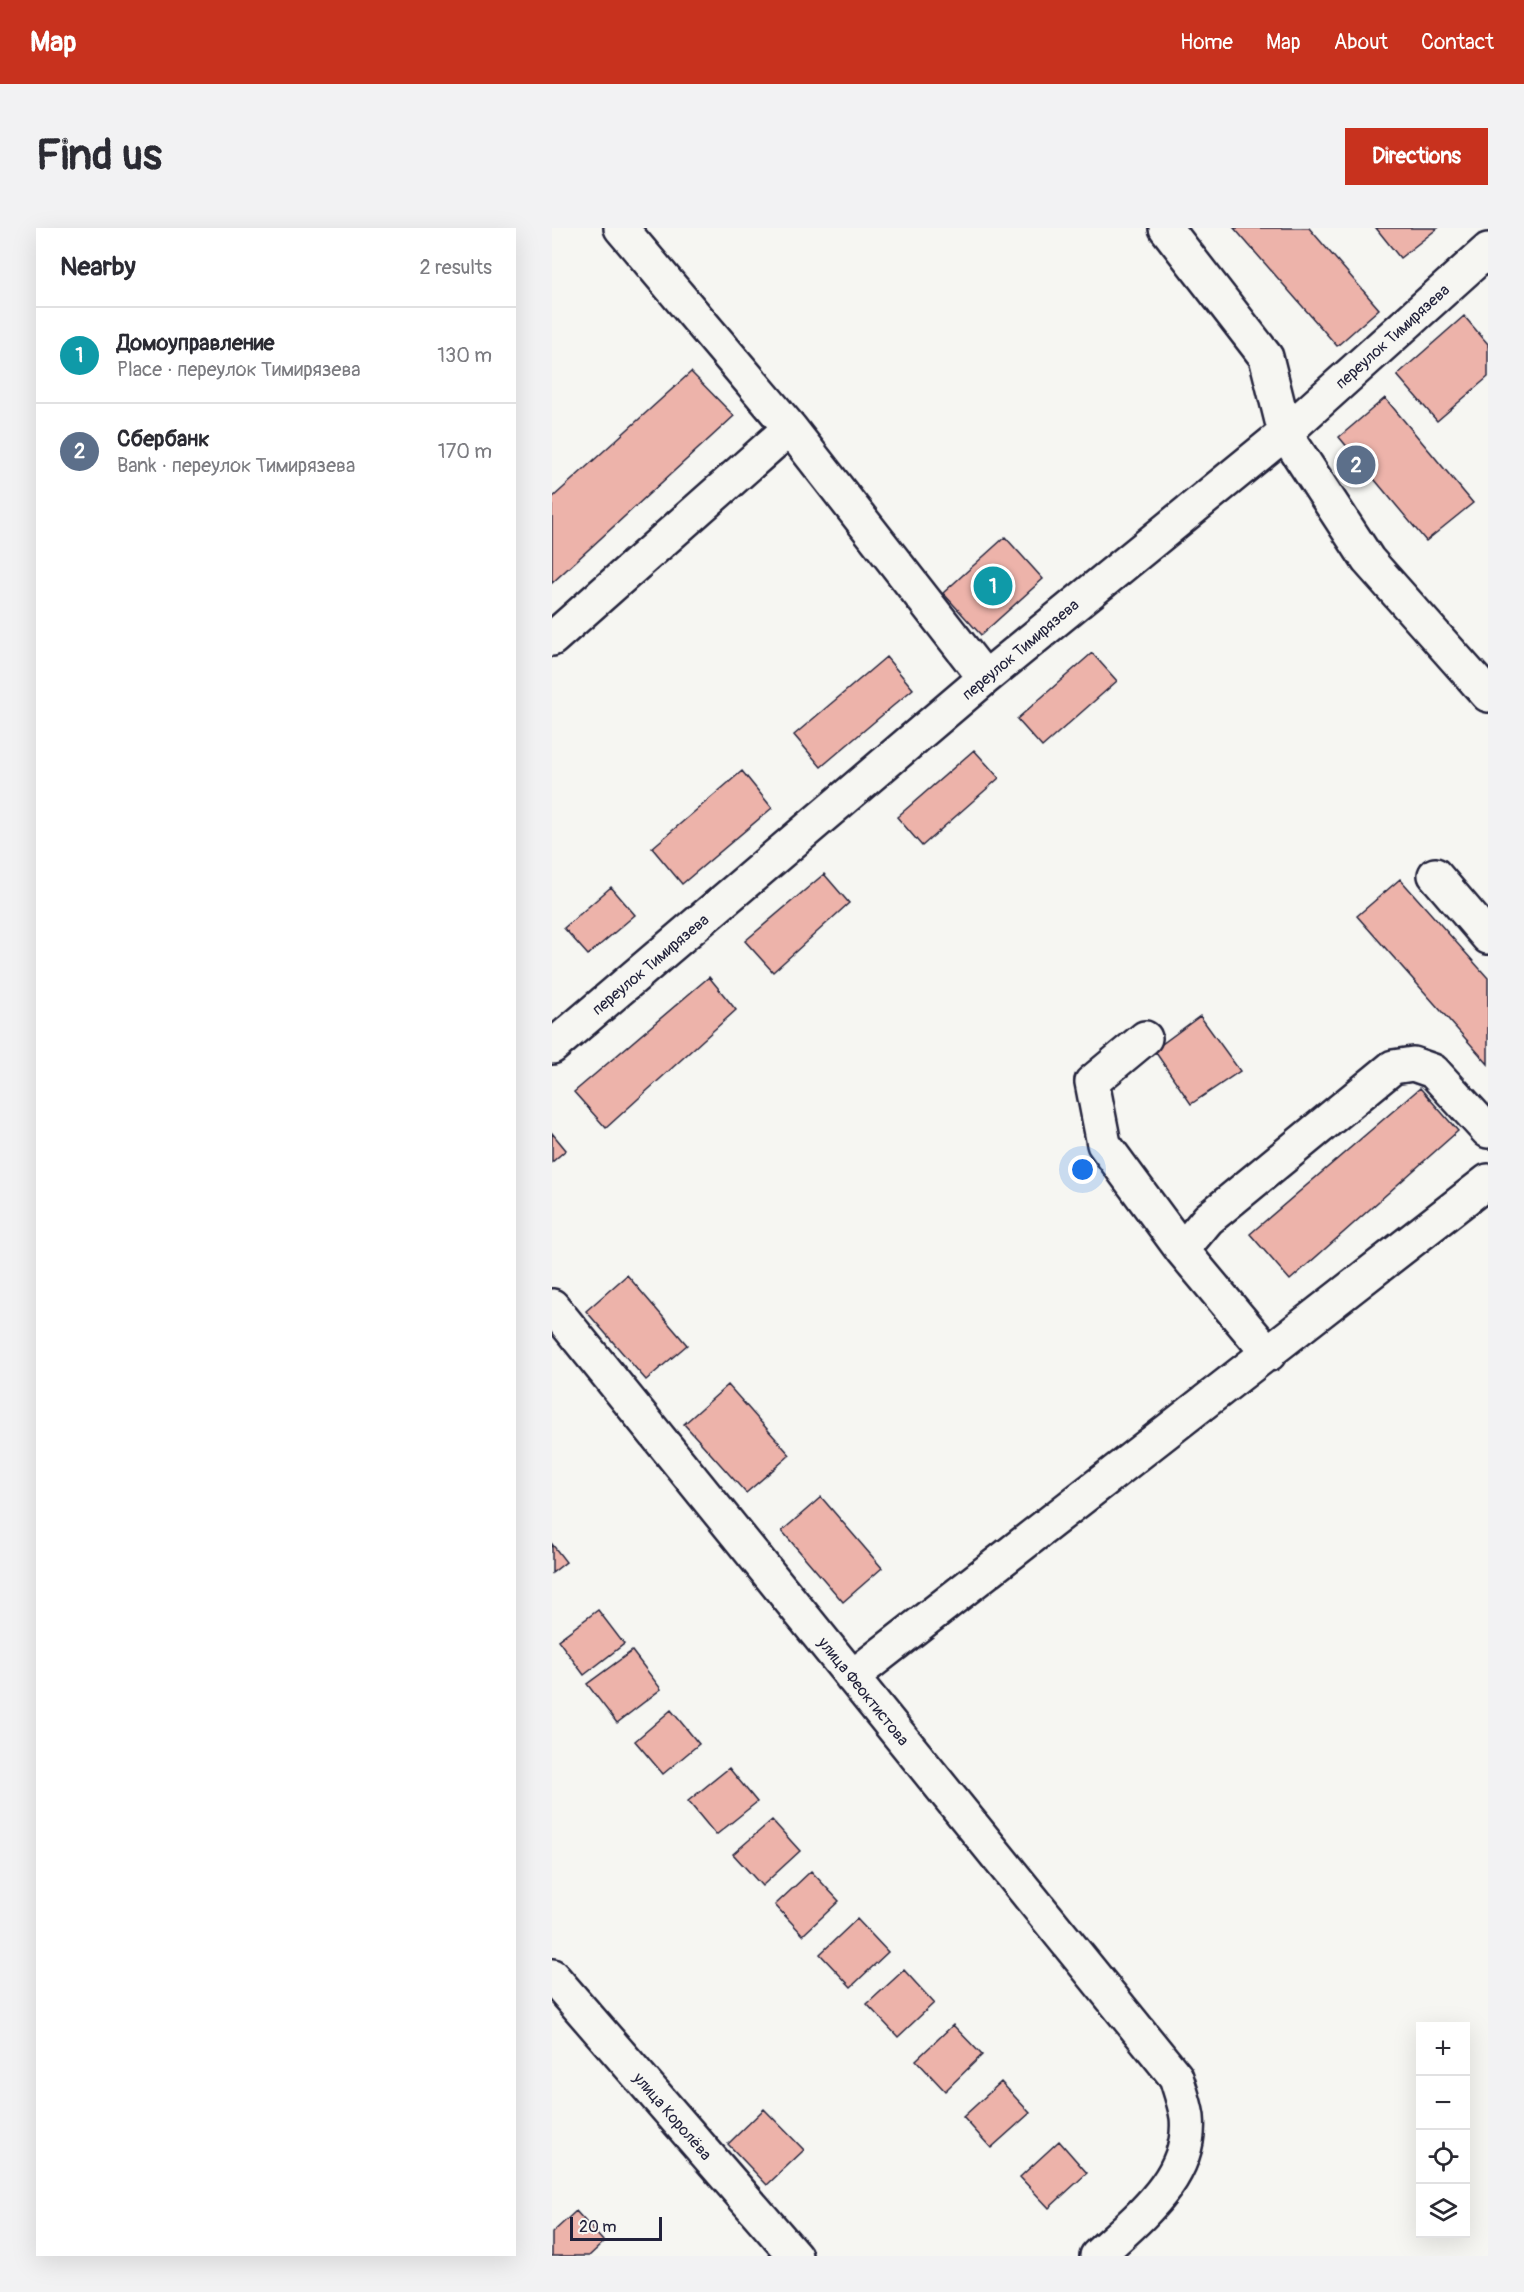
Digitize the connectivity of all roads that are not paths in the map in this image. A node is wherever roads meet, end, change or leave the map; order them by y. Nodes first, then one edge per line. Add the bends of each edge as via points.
1 (621, 228) edge
2 (1166, 228) edge
3 (1488, 250) edge
4 (790, 428) junction
5 (1285, 433) junction
6 (552, 639) edge
7 (984, 678) junction
8 (1488, 695) edge
9 (1435, 875) dead end
10 (1488, 937) edge
11 (1145, 1038) dead end
12 (552, 1047) edge
13 (1488, 1131) edge
14 (1488, 1181) edge
15 (1182, 1250) junction
16 (552, 1306) edge
17 (1269, 1354) junction
18 (852, 1677) junction
19 (552, 1976) edge
20 (795, 2256) edge
21 (1097, 2256) edge

1 - 4 street
2 - 5 street via 1266,357
3 - 5 street, переулок Тимирязева
4 - 6 street
4 - 7 street
5 - 7 street, переулок Тимирязева
5 - 8 street via 1368,560
7 - 12 street, переулок Тимирязева
9 - 10 street
11 - 15 street via 1092,1082 1104,1144
13 - 15 street via 1433,1071 1413,1064 1393,1067 1208,1219
14 - 17 street
15 - 17 street
16 - 18 street, улица Феоктистова
17 - 18 street
18 - 21 street, улица Феоктистова via 1176,2077 1187,2118 1185,2153 1162,2193
19 - 20 street, улица Королёва

